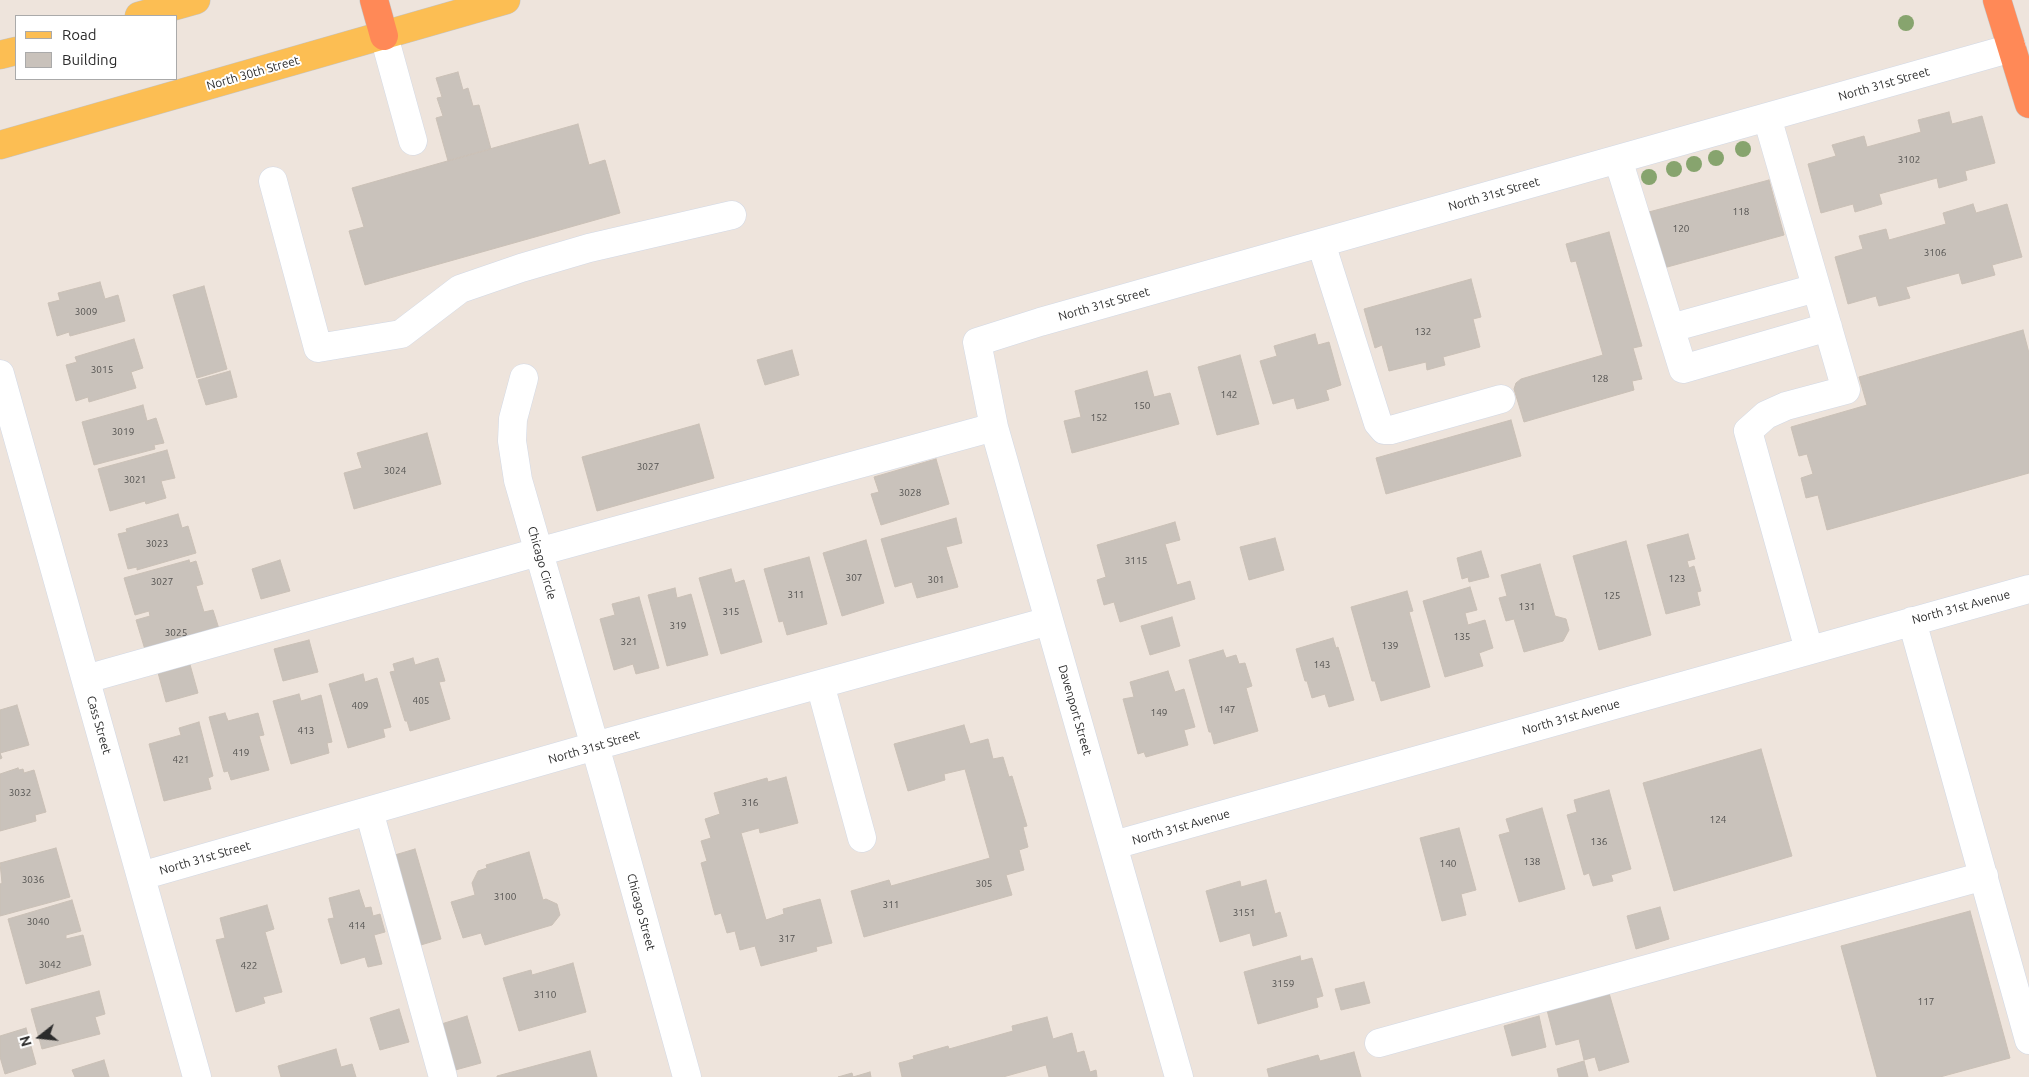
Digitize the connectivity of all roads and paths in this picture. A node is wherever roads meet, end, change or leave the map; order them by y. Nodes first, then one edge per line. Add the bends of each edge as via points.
1 (196, 0) edge
2 (374, 0) edge
3 (506, 0) edge
4 (1997, 0) edge
5 (143, 15) edge
6 (384, 36) junction
7 (2012, 48) junction
8 (15, 51) edge
9 (0, 55) edge
10 (2029, 104) edge
11 (1767, 116) junction
12 (413, 141) dead end
13 (0, 145) edge
14 (1618, 159) junction
15 (273, 181) dead end
16 (732, 215) dead end
17 (1321, 243) junction
18 (1816, 288) junction
19 (1828, 327) junction
20 (1671, 328) junction
21 (977, 342) joint
22 (0, 374) edge
23 (524, 378) dead end
24 (1501, 400) dead end
25 (994, 427) junction
26 (538, 552) junction
27 (2029, 589) edge
28 (1049, 620) junction
29 (1912, 621) junction
30 (1809, 650) junction
31 (86, 680) junction
32 (820, 684) junction
33 (595, 746) junction
34 (370, 811) junction
35 (862, 838) dead end
36 (1114, 845) junction
37 (141, 876) junction
38 (1984, 876) junction
39 (2029, 1040) edge
40 (1379, 1043) dead end
41 (197, 1077) edge
42 (443, 1077) edge
43 (687, 1077) edge
44 (1179, 1077) edge

1 - 5 main road
2 - 6 highway
3 - 6 main road, North 30th Street
4 - 7 highway
6 - 12 street
6 - 13 main road, North 30th Street
7 - 10 highway
7 - 11 street, North 31st Street
8 - 9 main road
11 - 14 street, North 31st Street
11 - 18 street
14 - 17 street, North 31st Street
14 - 20 street
15 - 16 street via 318,348 401,334 460,289 521,268 589,248
17 - 21 street, North 31st Street
17 - 24 street via 1378,423 1384,430
18 - 19 street
18 - 20 street
19 - 20 street via 1683,369
19 - 30 street via 1846,390 1786,406 1766,415 1748,431
21 - 25 street, Davenport Street
22 - 31 street, Cass Street
23 - 26 street, Chicago Circle via 513,419 512,441 518,480
25 - 26 street
25 - 28 street, Davenport Street
26 - 31 street
26 - 33 street, Chicago Circle
27 - 29 street, North 31st Avenue
28 - 32 street, North 31st Street
28 - 36 street, Davenport Street
29 - 30 street, North 31st Avenue
29 - 38 street
30 - 36 street, North 31st Avenue
31 - 37 street, Cass Street
32 - 33 street, North 31st Street
32 - 35 street
33 - 34 street, North 31st Street
33 - 43 street, Chicago Street
34 - 37 street, North 31st Street
34 - 42 street
36 - 44 street, Davenport Street
37 - 41 street, Cass Street
38 - 39 street
38 - 40 street

